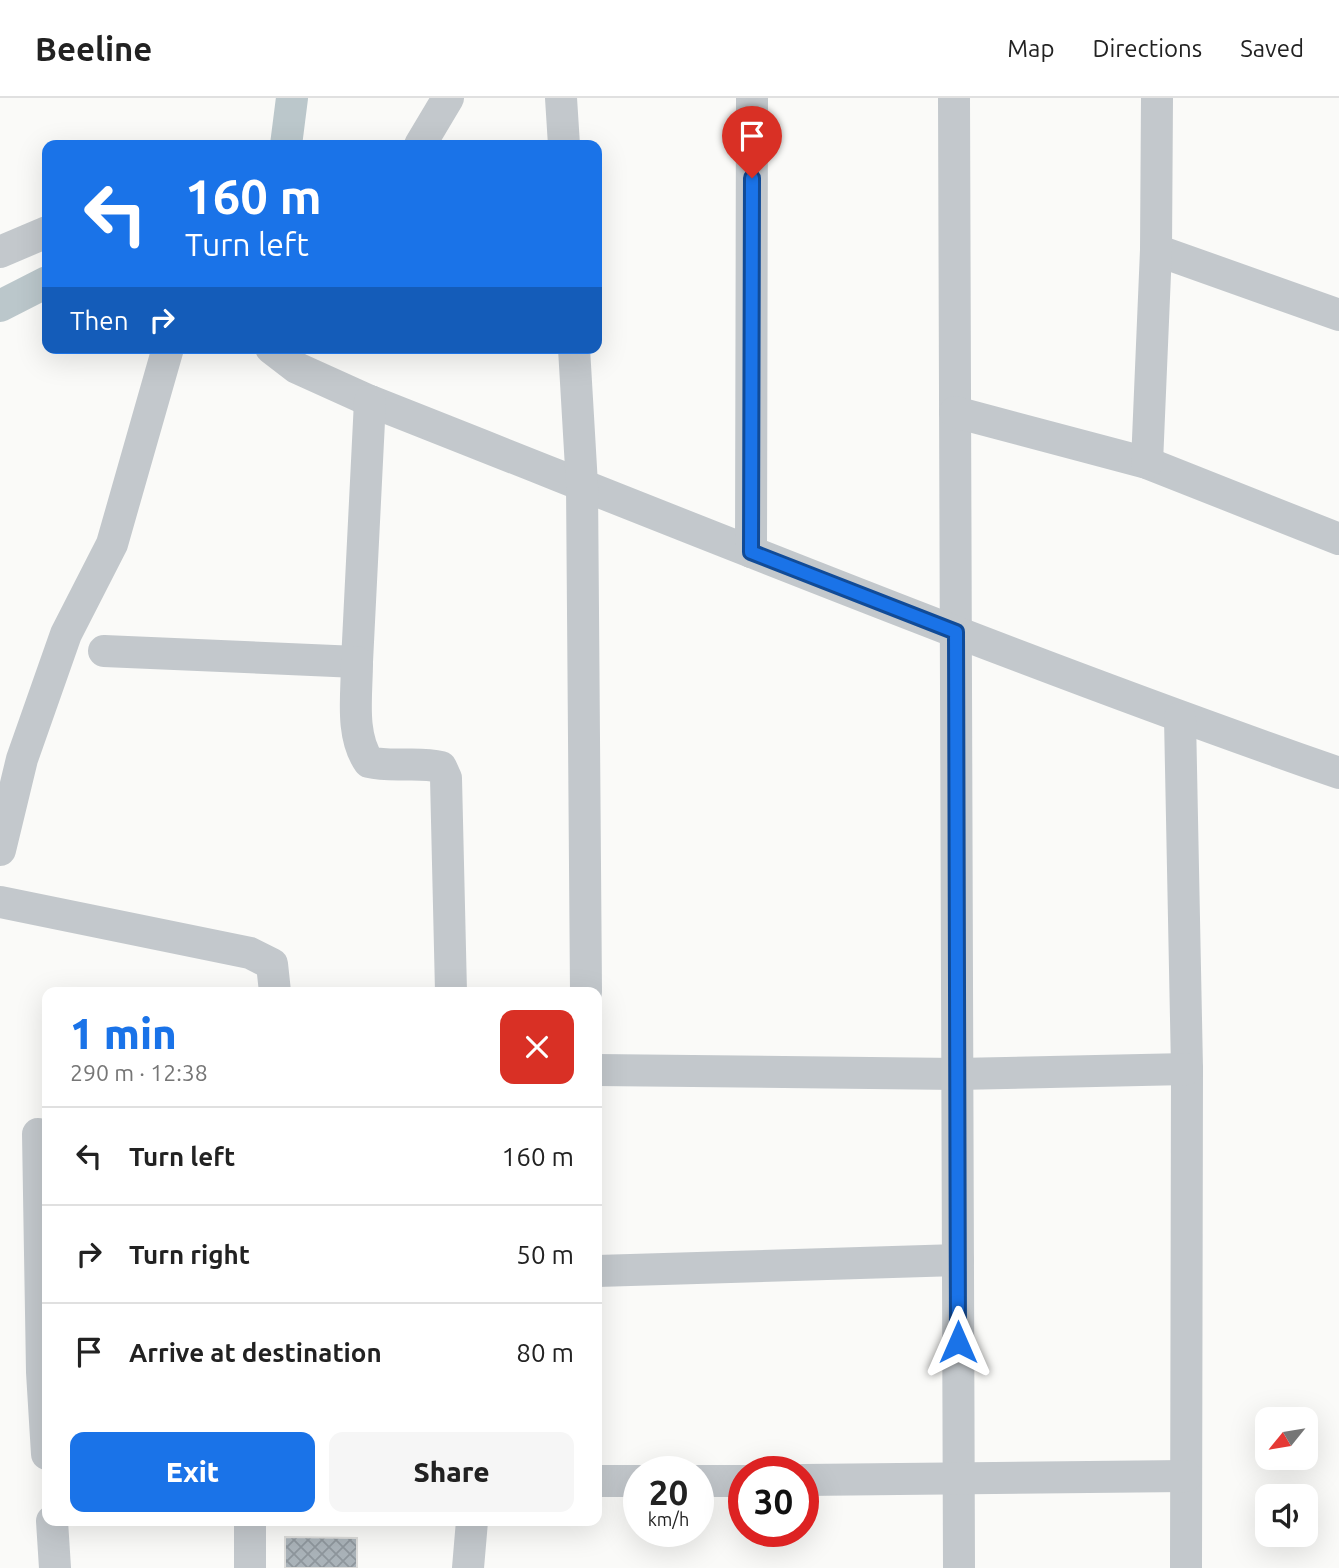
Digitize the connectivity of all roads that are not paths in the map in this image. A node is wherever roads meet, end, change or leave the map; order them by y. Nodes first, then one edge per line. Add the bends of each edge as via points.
1 (448, 98) edge
2 (561, 98) edge
3 (752, 98) edge
4 (954, 98) edge
5 (1157, 98) edge
6 (423, 140) edge
7 (564, 140) edge
8 (42, 234) edge
9 (1156, 250) junction
10 (0, 252) edge
11 (1339, 315) edge
12 (166, 354) edge
13 (279, 354) edge
14 (574, 354) edge
15 (370, 401) junction
16 (955, 412) junction
17 (1147, 463) junction
18 (582, 485) junction
19 (1339, 539) edge
20 (751, 552) junction
21 (956, 632) junction
22 (104, 651) dead end
23 (357, 662) junction
24 (1180, 718) junction
25 (1339, 774) edge
26 (0, 850) edge
27 (0, 902) edge
28 (274, 987) edge
29 (451, 987) edge
30 (586, 987) edge
31 (1187, 1069) junction
32 (602, 1070) edge
33 (957, 1074) junction
34 (38, 1134) dead end
35 (958, 1260) junction
36 (602, 1271) edge
37 (42, 1372) edge
38 (1186, 1476) junction
39 (819, 1480) edge
40 (958, 1480) junction
41 (623, 1481) edge
42 (602, 1482) edge
43 (52, 1526) edge
44 (250, 1526) edge
45 (472, 1526) edge
46 (55, 1568) edge
47 (250, 1568) edge
48 (468, 1568) edge
49 (959, 1568) edge
50 (1186, 1568) edge

1 - 6 street
2 - 7 street
3 - 20 street
4 - 16 street
5 - 9 street
8 - 10 street
9 - 11 street
9 - 17 street
12 - 26 street via 112,544 66,634 22,760
13 - 15 street via 297,368
14 - 18 street
15 - 18 street
15 - 23 street
16 - 17 street
16 - 21 street
17 - 19 street
18 - 20 street
18 - 30 street
20 - 21 street
21 - 24 street
21 - 33 street
22 - 23 street
23 - 29 street via 358,739 369,762 429,764 440,767 446,778
24 - 25 street
24 - 31 street
27 - 28 street via 250,953 272,964
31 - 33 street
31 - 38 street
32 - 33 street
33 - 35 street
34 - 37 street
35 - 36 street
35 - 40 street
38 - 40 street
38 - 50 street
39 - 40 street
40 - 49 street
41 - 42 street
43 - 46 street
44 - 47 street
45 - 48 street

